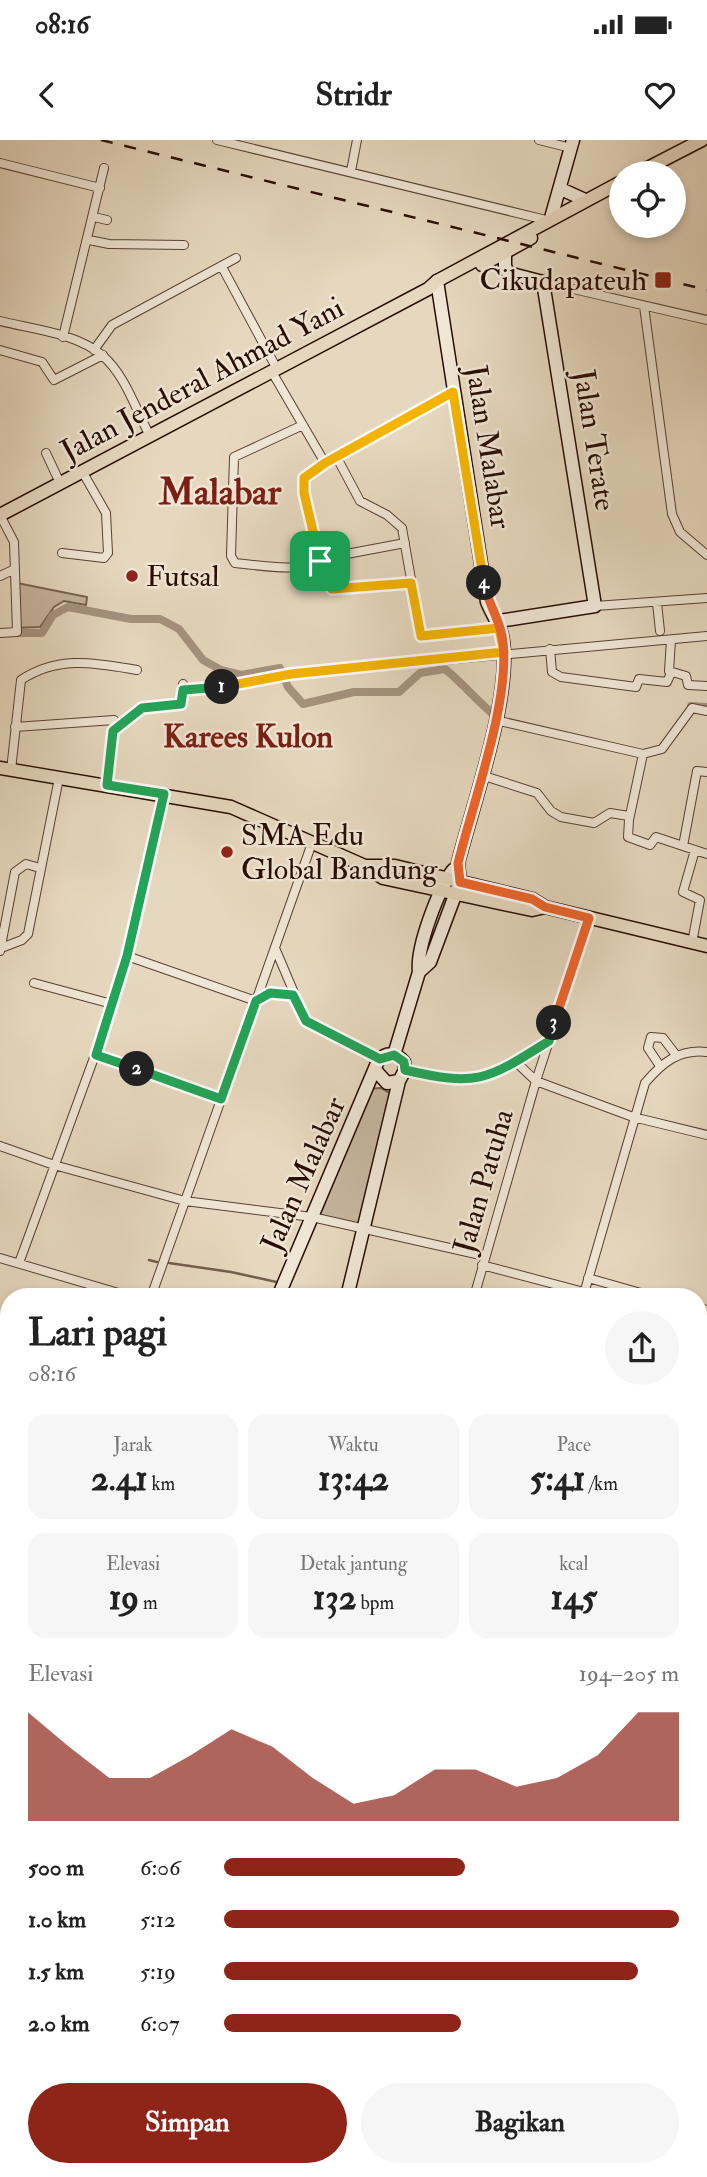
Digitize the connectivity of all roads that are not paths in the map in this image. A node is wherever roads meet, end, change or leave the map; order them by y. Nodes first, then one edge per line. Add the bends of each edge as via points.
1 (218, 140) edge
2 (357, 140) edge
3 (539, 140) edge
4 (702, 140) edge
5 (572, 144) edge
6 (256, 145) edge
7 (707, 145) edge
8 (661, 161) edge
9 (676, 161) edge
10 (0, 163) edge
11 (104, 169) dead end
12 (351, 171) junction
13 (100, 188) junction
14 (609, 188) edge
15 (561, 189) junction
16 (609, 197) edge
17 (585, 200) junction
18 (94, 217) junction
19 (548, 219) junction
20 (107, 220) dead end
21 (89, 240) junction
22 (184, 244) dead end
23 (505, 253) junction
24 (236, 258) dead end
25 (222, 267) junction
26 (543, 282) junction
27 (435, 286) junction
28 (644, 306) junction
29 (707, 320) edge
30 (0, 321) edge
31 (63, 337) junction
32 (0, 350) edge
33 (98, 353) junction
34 (275, 371) junction
35 (453, 392) junction
36 (303, 425) junction
37 (150, 436) junction
38 (46, 453) dead end
39 (336, 456) junction
40 (325, 463) junction
41 (82, 471) junction
42 (60, 483) junction
43 (0, 515) edge
44 (405, 542) junction
45 (62, 553) dead end
46 (707, 555) edge
47 (320, 560) junction
48 (13, 570) junction
49 (0, 576) edge
50 (411, 583) junction
51 (707, 598) edge
52 (657, 603) junction
53 (595, 606) junction
54 (499, 625) junction
55 (660, 631) dead end
56 (0, 633) edge
57 (707, 636) edge
58 (671, 640) junction
59 (550, 649) junction
60 (504, 652) junction
61 (137, 670) dead end
62 (671, 673) junction
63 (707, 686) edge
64 (707, 711) edge
65 (495, 720) junction
66 (15, 727) junction
67 (113, 731) junction
68 (643, 754) junction
69 (6, 769) edge
70 (707, 772) edge
71 (481, 775) junction
72 (59, 778) junction
73 (107, 785) junction
74 (164, 794) junction
75 (629, 816) junction
76 (312, 843) junction
77 (683, 846) junction
78 (695, 849) junction
79 (707, 854) edge
80 (458, 863) junction
81 (40, 868) junction
82 (444, 885) junction
83 (458, 888) junction
84 (589, 918) junction
85 (692, 943) junction
86 (707, 946) edge
87 (275, 948) junction
88 (0, 950) edge
89 (127, 956) junction
90 (419, 972) junction
91 (34, 983) dead end
92 (293, 995) junction
93 (256, 1001) junction
94 (112, 1004) junction
95 (549, 1041) junction
96 (707, 1052) edge
97 (96, 1055) junction
98 (394, 1055) junction
99 (676, 1055) junction
100 (516, 1062) junction
101 (379, 1065) junction
102 (660, 1066) junction
103 (402, 1075) junction
104 (536, 1081) junction
105 (221, 1099) junction
106 (633, 1117) junction
107 (707, 1135) edge
108 (0, 1146) edge
109 (54, 1165) junction
110 (185, 1201) junction
111 (312, 1217) junction
112 (365, 1232) junction
113 (0, 1258) edge
114 (484, 1261) junction
115 (19, 1263) junction
116 (588, 1278) junction
117 (102, 1288) edge
118 (154, 1288) edge
119 (282, 1288) edge
120 (349, 1288) edge
121 (476, 1288) edge
122 (563, 1288) edge
123 (585, 1288) edge
124 (623, 1288) edge

1 - 6 street
2 - 12 street
3 - 5 street
4 - 8 main road
5 - 15 street
6 - 12 street
7 - 9 main road
10 - 13 street
11 - 13 street
12 - 19 street
13 - 18 street
14 - 17 main road, Jalan Jenderal Ahmad Yani
15 - 17 street
15 - 19 street
16 - 23 main road, Jalan Jenderal Ahmad Yani
17 - 19 main road, Jalan Jenderal Ahmad Yani
18 - 20 street
18 - 21 street
19 - 27 main road, Jalan Jenderal Ahmad Yani
21 - 22 street
21 - 31 street
23 - 26 street via 508,273
23 - 27 main road, Jalan Jenderal Ahmad Yani
24 - 25 street
25 - 33 street via 112,325
25 - 34 street
26 - 28 street
26 - 53 street, Jalan Terate
27 - 34 main road, Jalan Jenderal Ahmad Yani
27 - 35 street, Jalan Malabar
28 - 29 street
28 - 46 street via 672,514 680,533
30 - 31 street
31 - 33 street
32 - 33 street via 42,362 54,380
33 - 37 street via 116,370
34 - 36 street
34 - 37 main road, Jalan Jenderal Ahmad Yani
35 - 39 street
35 - 54 street, Jalan Malabar via 487,602
36 - 40 street
36 - 47 street via 234,457 231,556 235,563 295,567 310,567
37 - 41 main road, Jalan Jenderal Ahmad Yani
38 - 42 street
39 - 40 street
39 - 44 street via 357,498 399,524
40 - 47 street via 304,478 303,486
41 - 42 main road, Jalan Jenderal Ahmad Yani
41 - 45 street via 106,513 108,553 104,558
42 - 43 main road, Jalan Jenderal Ahmad Yani
43 - 48 street via 14,542
44 - 47 street
44 - 50 street
47 - 50 street via 327,566 332,589
48 - 49 street
48 - 56 street via 17,632
50 - 54 street via 421,636
51 - 52 street
52 - 53 street
52 - 55 street
53 - 54 street
54 - 60 street, Jalan Malabar
57 - 58 street
58 - 59 street
58 - 62 street
59 - 60 street
59 - 62 street via 552,672 561,677 636,687 639,679 667,682
60 - 65 street, Jalan Malabar
60 - 67 street via 291,674 227,688 183,687 181,704 142,708
61 - 66 street via 70,661 27,676 20,683
62 - 63 street via 683,675 691,686
64 - 68 street via 692,708 662,749
65 - 68 street
65 - 71 street, Jalan Malabar
66 - 67 street via 114,720
66 - 69 street
67 - 73 street
68 - 75 street
69 - 72 main road
70 - 77 street via 697,771
71 - 75 street via 537,793 551,811 574,821 594,823 610,813
71 - 80 street, Jalan Malabar
72 - 73 main road
72 - 81 street
73 - 74 main road
74 - 76 main road via 231,807
74 - 89 street
75 - 77 street via 629,839 650,845 656,837
76 - 82 main road via 383,878
76 - 87 street
77 - 78 street
78 - 79 street
78 - 85 street via 683,892 700,900
80 - 82 street, Jalan Malabar
80 - 83 street, Jalan Malabar
81 - 88 street via 28,934
81 - 88 street via 26,864 15,872
82 - 83 main road
82 - 90 street, Jalan Malabar via 417,959
83 - 84 main road via 532,910 545,907
83 - 90 street, Jalan Malabar via 430,962
84 - 85 main road
84 - 95 street, Jalan Patuha
85 - 86 main road
87 - 92 street
87 - 93 street
89 - 93 street
89 - 94 street
90 - 98 street, Jalan Malabar
91 - 94 street
92 - 93 street via 270,993
92 - 101 street via 306,1021
93 - 105 street
94 - 97 street
95 - 100 street
95 - 104 street, Jalan Patuha
96 - 99 street
97 - 105 street
97 - 109 street
98 - 101 street
98 - 103 street via 404,1062
99 - 102 street
99 - 102 street via 663,1038 651,1037 648,1048
100 - 103 street via 479,1079
100 - 104 street
101 - 103 street via 387,1083
101 - 111 street, Jalan Malabar
102 - 106 street via 645,1083
103 - 112 street, Jalan Malabar
104 - 106 street
104 - 114 street, Jalan Patuha
105 - 110 street
106 - 107 street
106 - 116 street
108 - 109 street
109 - 110 street
109 - 115 street
110 - 111 street
110 - 118 street
111 - 112 street
111 - 119 street, Jalan Malabar
112 - 114 street
112 - 120 street, Jalan Malabar
113 - 115 street
114 - 121 street, Jalan Patuha
114 - 122 street
115 - 117 street
116 - 123 street
116 - 124 street

